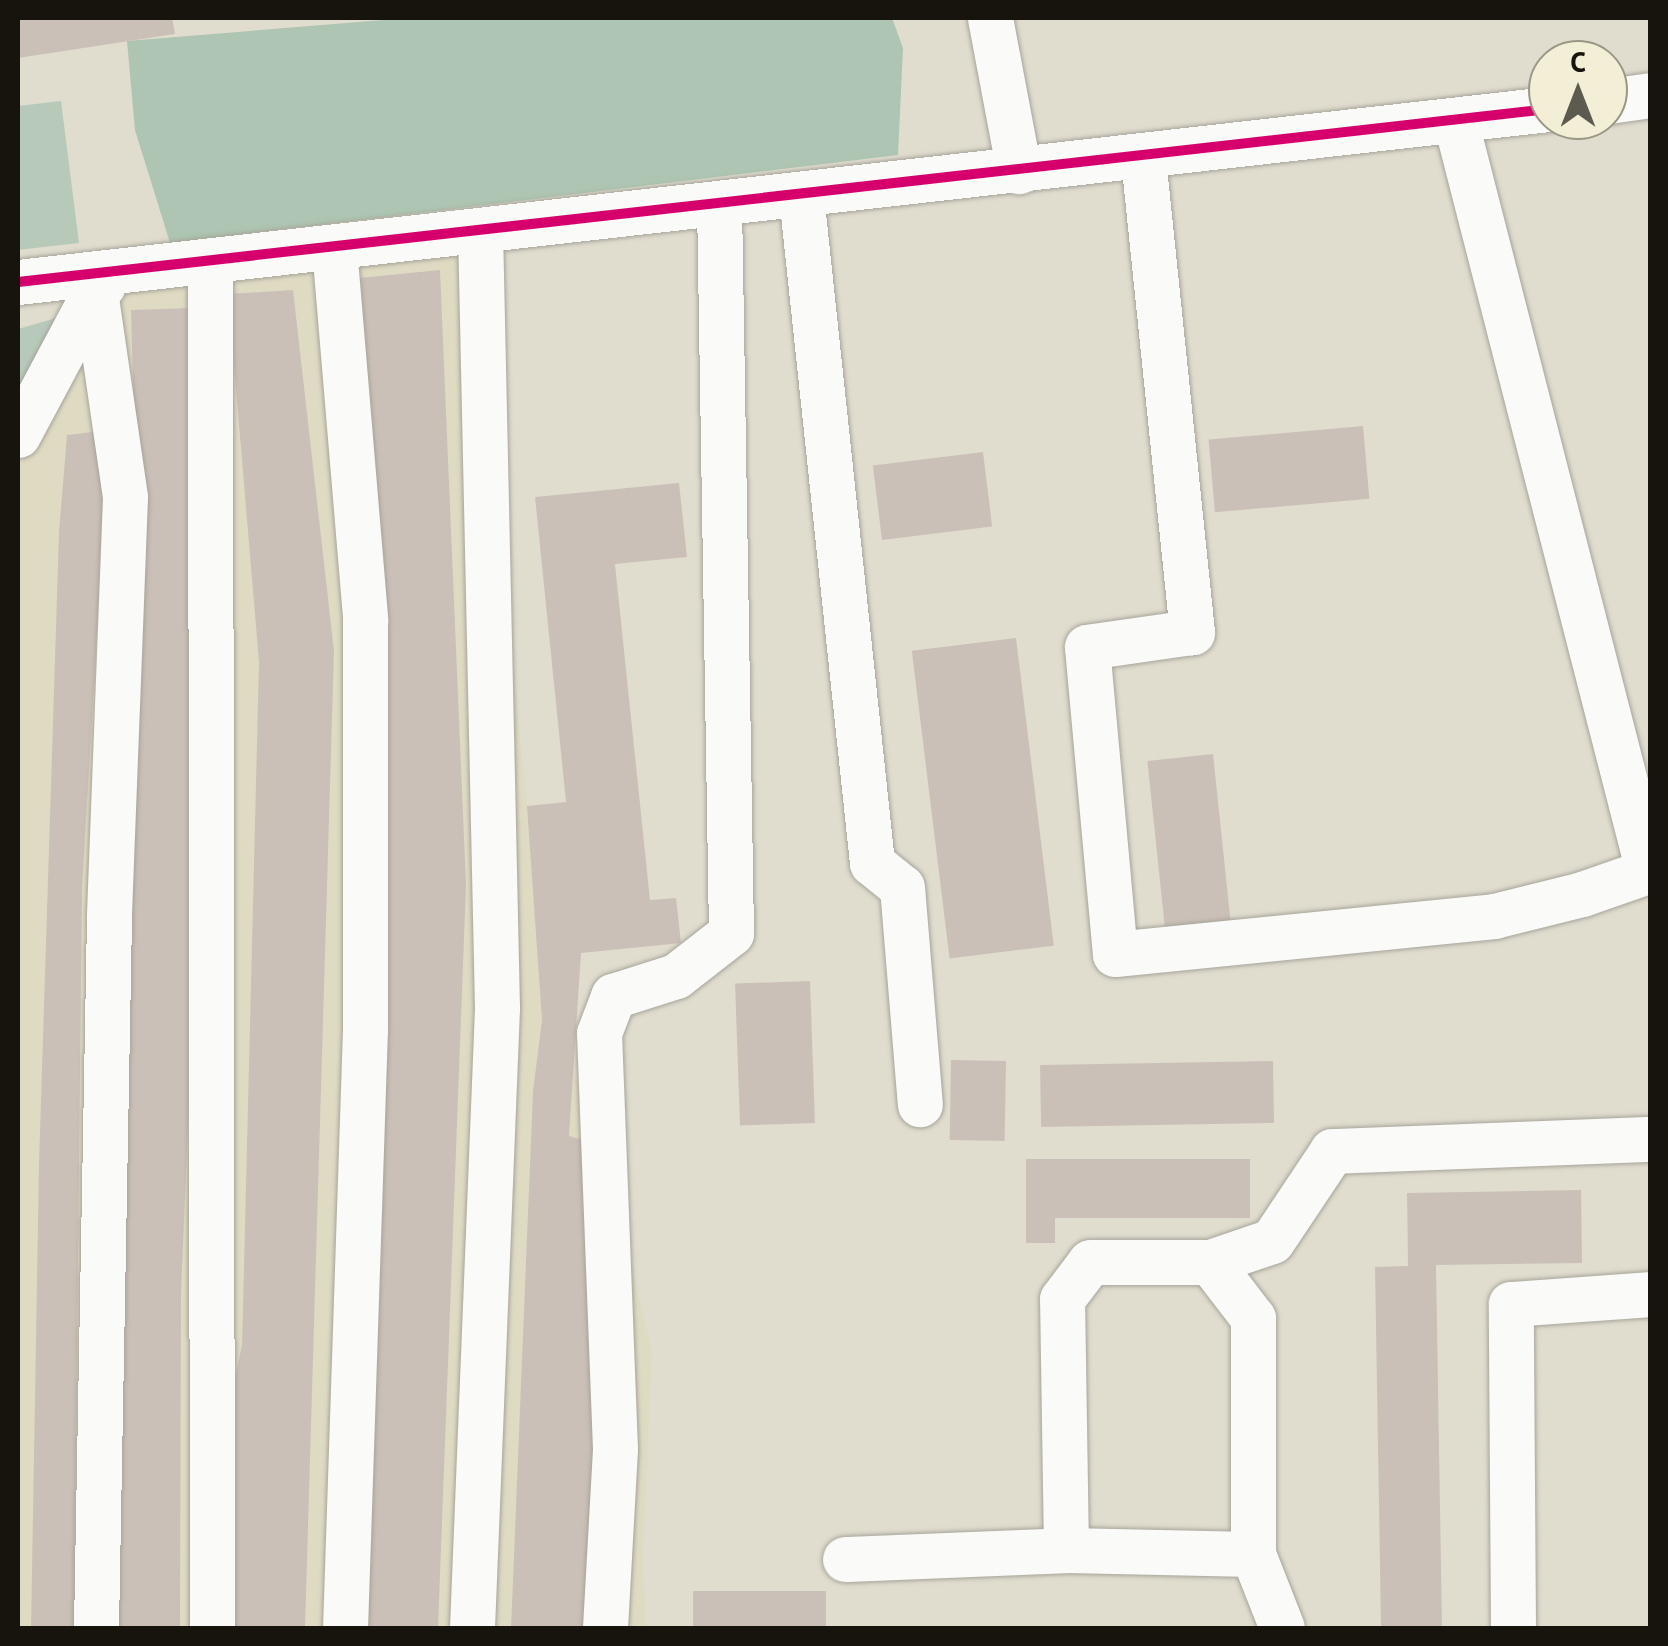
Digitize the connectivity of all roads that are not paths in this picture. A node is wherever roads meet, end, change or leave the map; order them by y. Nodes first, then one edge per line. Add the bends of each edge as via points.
1 (990, 18) edge
2 (1528, 113) edge
3 (1456, 123) junction
4 (1143, 158) junction
5 (1020, 172) junction
6 (801, 195) junction
7 (719, 204) junction
8 (480, 232) junction
9 (334, 247) junction
10 (210, 261) junction
11 (109, 281) junction
12 (18, 282) edge
13 (18, 435) edge
14 (1649, 873) edge
15 (920, 1104) dead end
16 (1650, 1140) edge
17 (1210, 1262) junction
18 (1650, 1294) edge
19 (1066, 1550) junction
20 (1253, 1554) junction
21 (845, 1558) dead end
22 (96, 1628) edge
23 (212, 1628) edge
24 (345, 1628) edge
25 (472, 1628) edge
26 (605, 1628) edge
27 (1282, 1628) edge
28 (1513, 1628) edge

1 - 5 street
2 - 3 street
3 - 4 street
3 - 14 street
4 - 5 street
4 - 14 street via 1192,632 1087,647 1116,954 1494,916
5 - 6 street
6 - 7 street
6 - 15 street via 872,862 902,887
7 - 8 street
7 - 26 street via 731,933 676,976 613,996 599,1033 615,1449
8 - 9 street
8 - 25 street via 496,1008
9 - 10 street
9 - 24 street via 365,620 365,1029
10 - 11 street
10 - 23 street
11 - 12 street
11 - 13 street
11 - 22 street via 125,497 109,918
16 - 17 street via 1332,1152 1272,1241
17 - 19 street via 1090,1262 1062,1299
17 - 20 street via 1253,1318
18 - 28 street via 1511,1304
19 - 20 street
19 - 21 street
20 - 27 street

